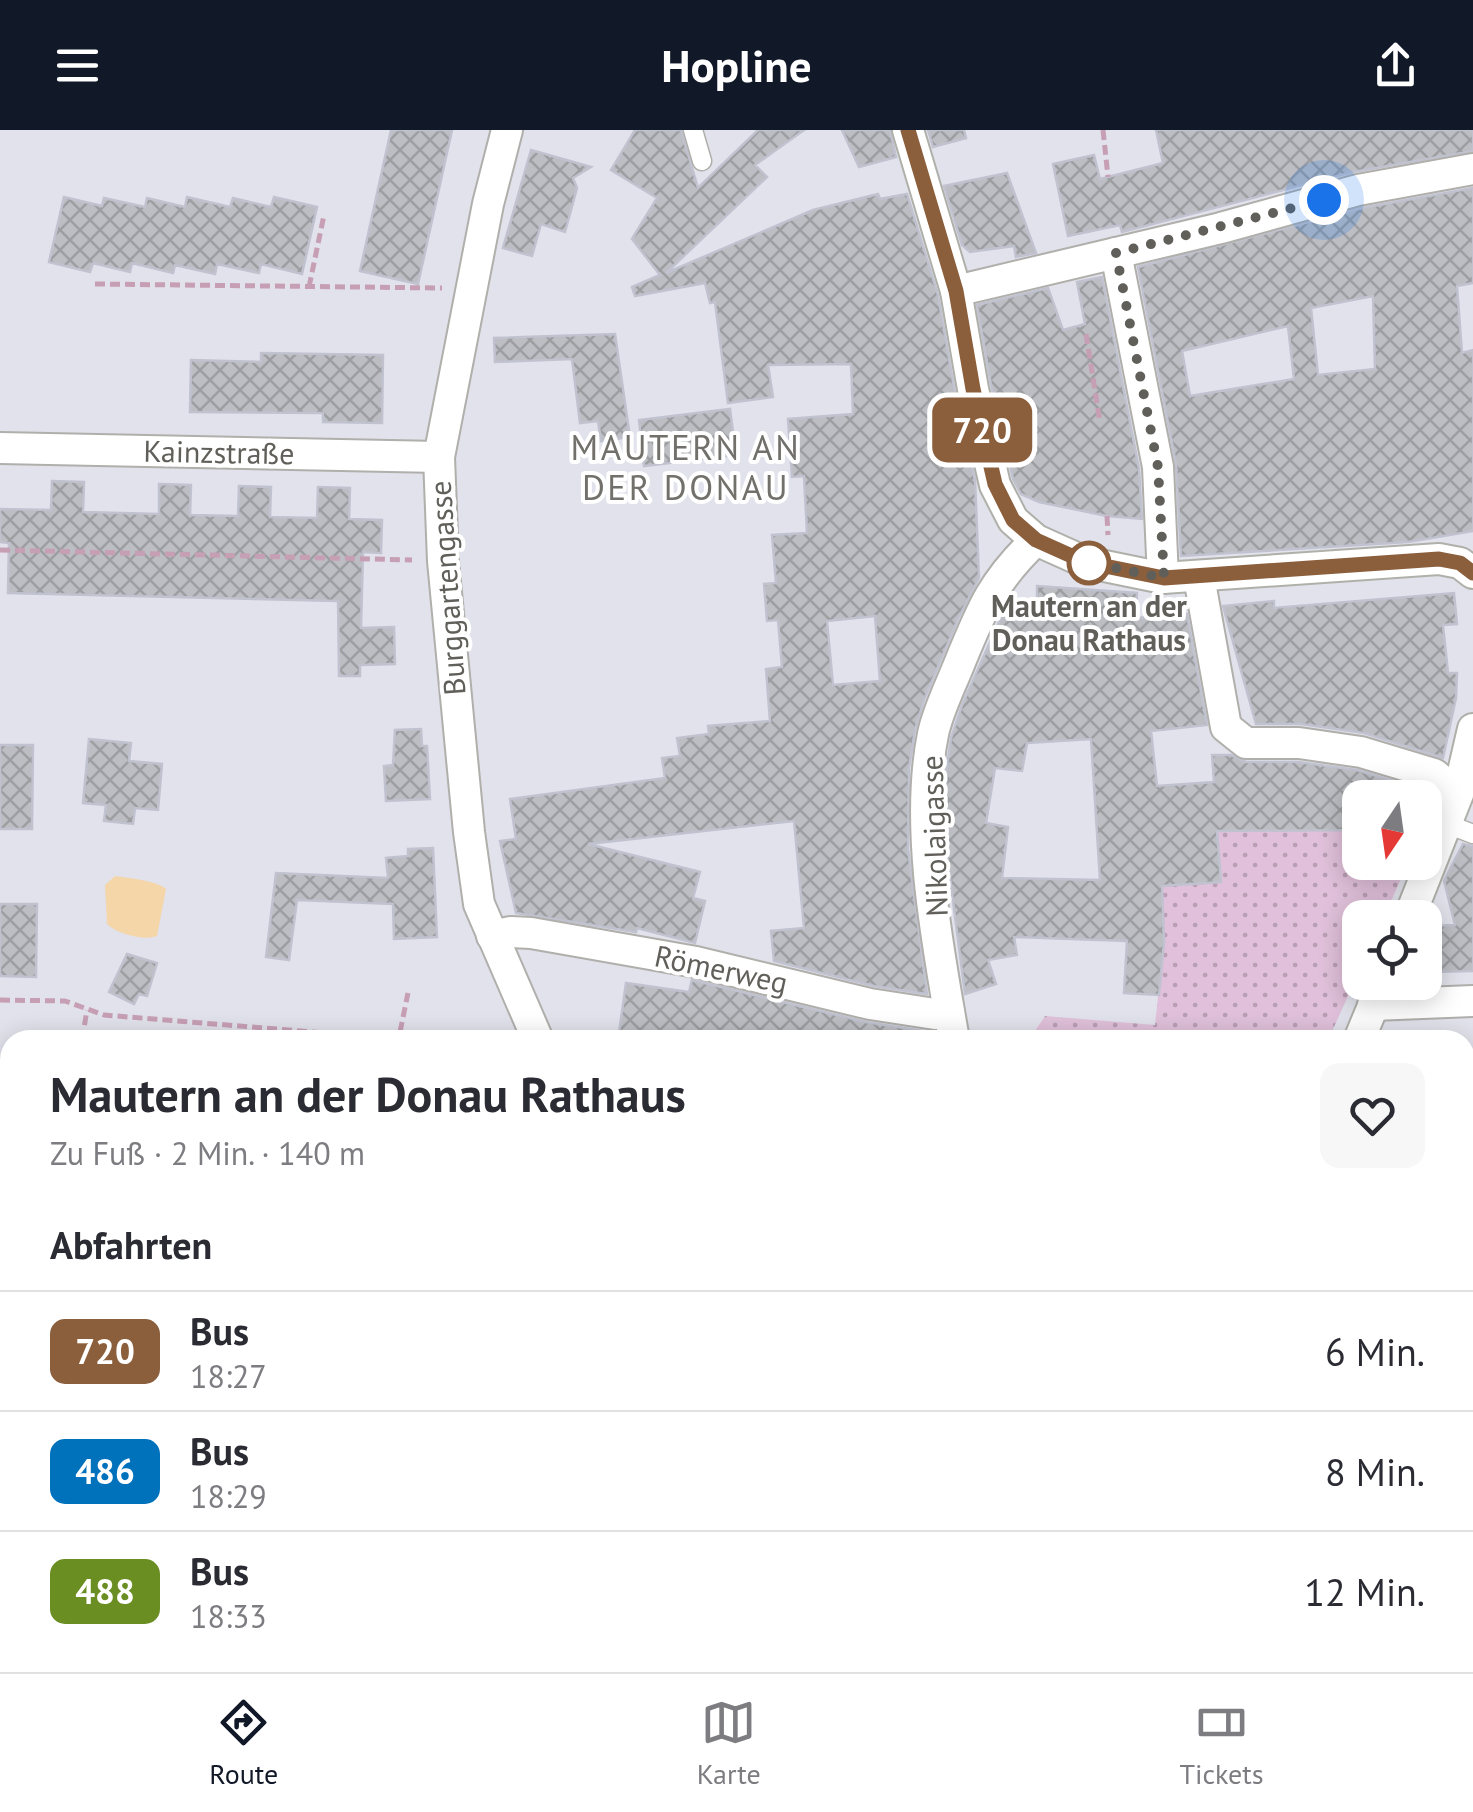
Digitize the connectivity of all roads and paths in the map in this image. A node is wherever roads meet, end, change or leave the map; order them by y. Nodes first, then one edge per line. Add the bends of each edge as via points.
1 (508, 130) edge
2 (693, 130) edge
3 (908, 130) edge
4 (1103, 130) edge
5 (702, 162) dead end
6 (1473, 169) edge
7 (1108, 177) dead end
8 (324, 215) dead end
9 (1116, 253) junction
10 (95, 284) dead end
11 (310, 287) junction
12 (446, 288) dead end
13 (956, 291) junction
14 (1086, 334) dead end
15 (1100, 422) dead end
16 (0, 448) edge
17 (439, 458) junction
18 (1036, 540) junction
19 (0, 550) edge
20 (430, 560) dead end
21 (1473, 572) edge
22 (1198, 577) junction
23 (1164, 578) junction
24 (1473, 728) edge
25 (1458, 794) junction
26 (1460, 829) edge
27 (1419, 900) edge
28 (492, 936) junction
29 (408, 993) dead end
30 (1442, 998) edge
31 (0, 1000) edge
32 (1376, 1000) edge
33 (1473, 1000) edge
34 (87, 1010) junction
35 (952, 1026) edge
36 (84, 1030) edge
37 (289, 1030) edge
38 (400, 1030) edge
39 (534, 1030) edge
40 (1363, 1030) edge

1 - 17 street, Burggartengasse
2 - 5 lane
3 - 13 street
4 - 7 path
6 - 9 street via 1358,190
8 - 11 path
9 - 13 street
9 - 23 street via 1155,450
10 - 11 path
11 - 12 path
13 - 18 street via 995,484 1013,520
14 - 15 path
16 - 17 street, Kainzstraße
17 - 28 street, Burggartengasse via 469,832 479,904
18 - 23 street via 1085,562
18 - 35 street, Nikolaigasse via 985,600 933,731 927,783 931,892
19 - 20 path
21 - 22 street via 1439,559
22 - 23 street
22 - 25 street via 1226,727 1234,736 1246,744 1300,742 1361,752 1434,774
24 - 25 street
25 - 26 street
26 - 27 street
28 - 35 street, Römerweg via 531,933 696,962 934,1014
28 - 39 street, Burggartengasse
29 - 38 path
30 - 33 street
31 - 34 path via 66,1001
32 - 40 street
34 - 36 path
34 - 37 path

